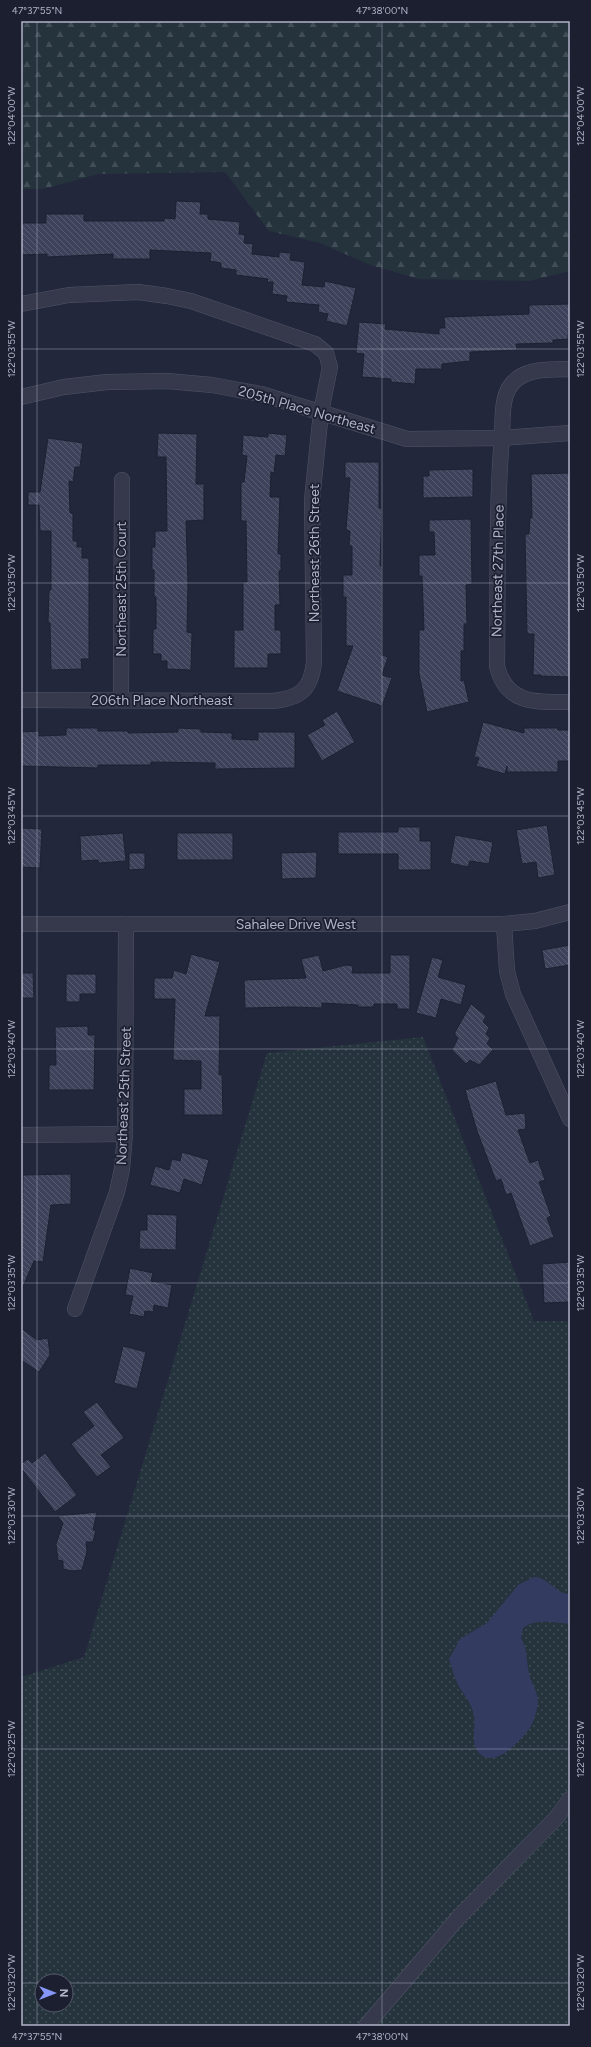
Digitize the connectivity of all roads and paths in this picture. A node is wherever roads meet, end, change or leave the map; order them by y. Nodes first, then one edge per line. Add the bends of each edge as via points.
1 (21, 304) edge
2 (570, 369) edge
3 (21, 397) edge
4 (321, 412) junction
5 (570, 434) edge
6 (502, 438) junction
7 (122, 480) dead end
8 (302, 692) joint
9 (121, 699) junction
10 (21, 700) edge
11 (570, 702) edge
12 (570, 912) edge
13 (21, 924) edge
14 (126, 924) junction
15 (504, 924) junction
16 (570, 1119) edge
17 (125, 1134) junction
18 (21, 1135) edge
19 (75, 1309) dead end
20 (570, 1799) edge
21 (366, 2026) edge

1 - 4 street, Northeast 26th Street via 69,295 138,292 191,301 315,344 326,353 330,367
2 - 6 street, Northeast 27th Place via 541,371 516,379 510,386 505,400
3 - 4 street, 205th Place Northeast via 64,387 107,382 168,380 261,394
4 - 6 street, 205th Place Northeast via 407,439
4 - 8 street, Northeast 26th Street via 312,500 314,662 313,675
5 - 6 street, 205th Place Northeast
6 - 11 street, Northeast 27th Place via 499,469 497,666 500,679 518,696 538,701
7 - 9 street, Northeast 25th Court
8 - 9 street, 206th Place Northeast via 294,697 273,700
9 - 10 street, 206th Place Northeast
12 - 15 street, Sahalee Drive West via 535,921
13 - 14 street, Sahalee Drive West
14 - 15 street, Sahalee Drive West
14 - 17 street, Northeast 25th Street
15 - 16 street via 508,971 513,994
17 - 18 street
17 - 19 street, Northeast 25th Street via 117,1192
20 - 21 street via 557,1817 458,1918

